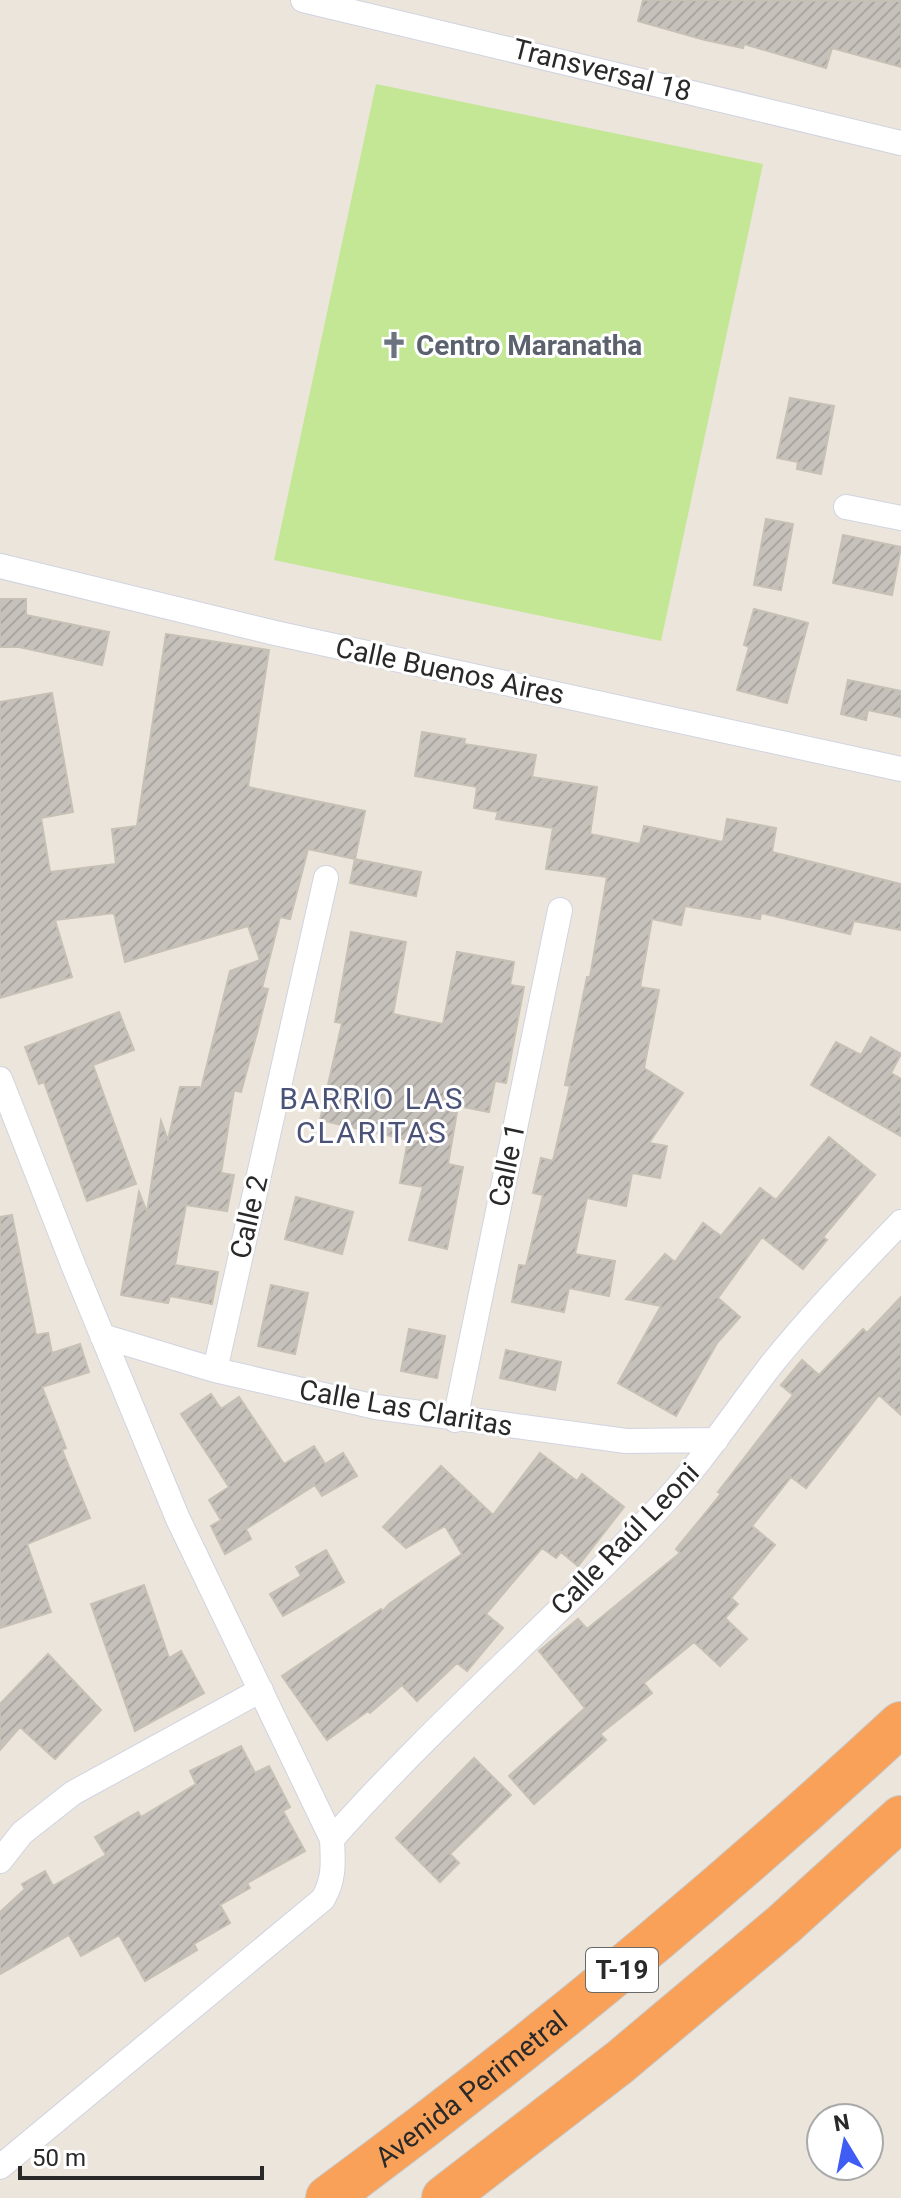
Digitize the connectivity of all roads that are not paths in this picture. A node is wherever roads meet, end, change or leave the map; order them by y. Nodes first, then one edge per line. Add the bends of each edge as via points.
1 (303, 0) edge
2 (901, 143) edge
3 (846, 507) dead end
4 (901, 518) edge
5 (0, 566) edge
6 (901, 769) edge
7 (326, 878) dead end
8 (560, 910) dead end
9 (0, 1079) edge
10 (901, 1222) edge
11 (102, 1336) junction
12 (215, 1370) junction
13 (455, 1420) junction
14 (716, 1440) junction
15 (261, 1690) junction
16 (901, 1724) edge
17 (901, 1818) edge
18 (332, 1839) junction
19 (0, 1861) edge
20 (0, 2167) edge
21 (328, 2198) edge
22 (444, 2198) edge

1 - 2 street, Transversal 18
3 - 4 street
5 - 6 street, Calle Buenos Aires via 275,633
7 - 12 street, Calle 2
8 - 13 street, Calle 1
9 - 11 street
10 - 14 street, Calle Raúl Leoni via 820,1307
11 - 12 street, Calle Las Claritas
11 - 15 street via 178,1519
12 - 13 street, Calle Las Claritas
13 - 14 street, Calle Las Claritas via 626,1441
14 - 18 street, Calle Raúl Leoni via 660,1508
15 - 18 street
15 - 19 street via 73,1793 22,1833
16 - 21 highway, Avenida Perimetral / T-19 via 737,1873 576,2008
17 - 22 highway, T-19 via 620,2062
18 - 20 street via 334,1871 323,1899

